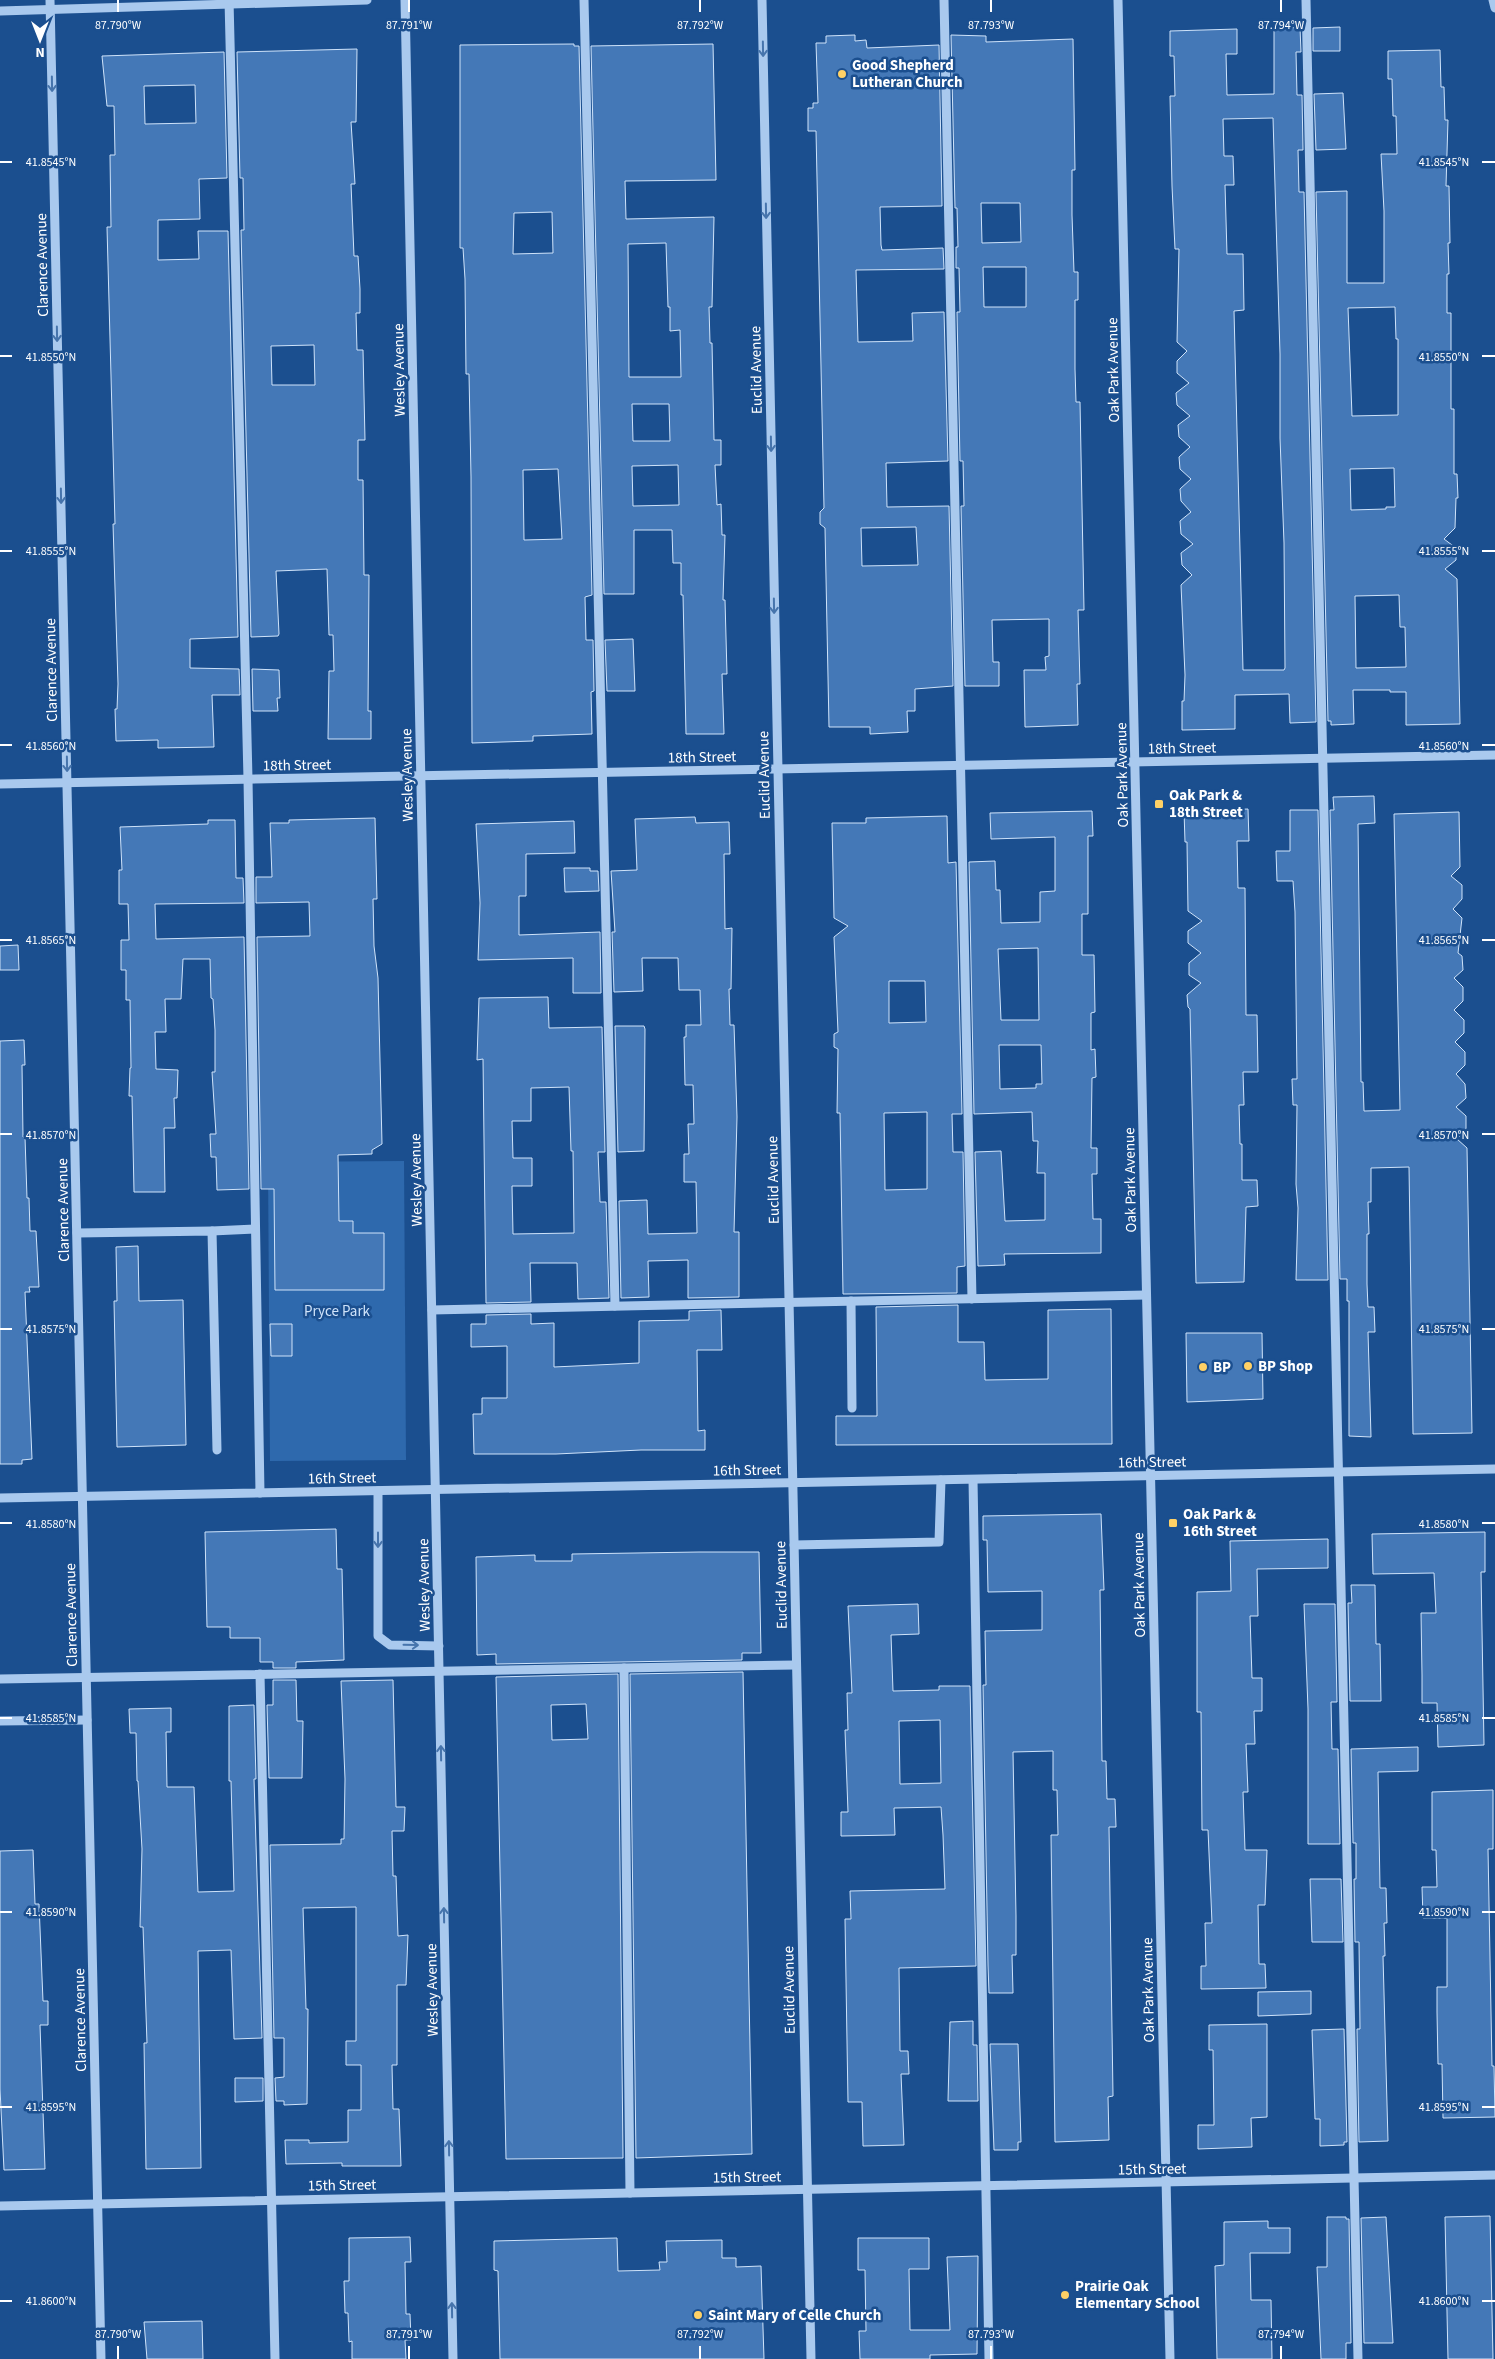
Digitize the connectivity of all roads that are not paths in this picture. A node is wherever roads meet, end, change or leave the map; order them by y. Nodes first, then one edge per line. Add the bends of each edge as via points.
1 (50, 0) edge
2 (367, 0) edge
3 (405, 0) edge
4 (584, 0) edge
5 (762, 0) edge
6 (944, 0) edge
7 (1118, 0) edge
8 (1306, 0) edge
9 (1493, 0) edge
10 (229, 1) edge
11 (1495, 8) edge
12 (50, 10) junction
13 (0, 11) edge
14 (1495, 755) edge
15 (1324, 759) junction
16 (1135, 762) junction
17 (961, 766) junction
18 (778, 769) junction
19 (602, 772) junction
20 (421, 776) junction
21 (248, 780) junction
22 (68, 783) junction
23 (0, 784) edge
24 (255, 1229) junction
25 (212, 1231) junction
26 (77, 1233) junction
27 (1146, 1295) junction
28 (972, 1299) junction
29 (851, 1301) junction
30 (789, 1302) junction
31 (615, 1306) junction
32 (432, 1310) junction
33 (852, 1408) dead end
34 (217, 1450) dead end
35 (1495, 1470) edge
36 (1339, 1472) junction
37 (1150, 1476) junction
38 (940, 1480) junction
39 (972, 1480) junction
40 (793, 1483) junction
41 (436, 1490) junction
42 (378, 1491) junction
43 (260, 1493) junction
44 (82, 1497) junction
45 (0, 1498) edge
46 (794, 1544) junction
47 (439, 1646) junction
48 (795, 1665) junction
49 (624, 1668) junction
50 (439, 1671) junction
51 (260, 1674) junction
52 (86, 1678) junction
53 (0, 1679) edge
54 (87, 1720) junction
55 (0, 1721) edge
56 (1495, 2175) edge
57 (1354, 2178) junction
58 (1166, 2182) junction
59 (986, 2186) junction
60 (808, 2190) junction
61 (630, 2193) junction
62 (450, 2197) junction
63 (271, 2200) junction
64 (97, 2204) junction
65 (0, 2206) edge
66 (101, 2359) edge
67 (275, 2359) edge
68 (454, 2359) edge
69 (811, 2359) edge
70 (989, 2359) edge
71 (1170, 2359) edge
72 (1358, 2359) edge

1 - 12 street, Clarence Avenue
2 - 10 street
3 - 20 street, Wesley Avenue
4 - 19 street
5 -> 18 street, Euclid Avenue
6 - 17 street
7 - 16 street, Oak Park Avenue
8 - 15 street
9 - 11 street
10 - 12 street
10 - 21 street
12 - 13 street
12 -> 22 street, Clarence Avenue
14 - 15 street, 18th Street
15 - 16 street, 18th Street
15 - 36 street
16 - 17 street, 18th Street
16 - 27 street, Oak Park Avenue
17 - 18 street, 18th Street
17 - 28 street
18 - 19 street, 18th Street
18 - 30 street, Euclid Avenue
19 - 20 street, 18th Street
19 - 31 street
20 - 21 street, 18th Street
20 - 32 street, Wesley Avenue
21 - 22 street, 18th Street
21 - 24 street
22 - 23 street, 18th Street
22 - 26 street, Clarence Avenue
24 - 25 street
24 - 43 street
25 - 26 street
25 - 34 street
26 - 44 street, Clarence Avenue
27 - 28 street
27 - 37 street, Oak Park Avenue
28 - 29 street
29 - 30 street
29 - 33 street
30 - 31 street
30 - 40 street, Euclid Avenue
31 - 32 street
32 - 41 street, Wesley Avenue
35 - 36 street, 16th Street
36 - 37 street, 16th Street
36 - 57 street
37 - 39 street, 16th Street
37 - 58 street, Oak Park Avenue
38 - 39 street, 16th Street
38 - 40 street, 16th Street
38 - 46 street via 938,1542
39 - 59 street
40 - 41 street, 16th Street
40 - 46 street, Euclid Avenue
41 - 42 street, 16th Street
41 - 47 street, Wesley Avenue
42 - 43 street, 16th Street
42 -> 47 street via 378,1636 390,1645
43 - 44 street, 16th Street
44 - 45 street, 16th Street
44 - 52 street, Clarence Avenue
46 - 48 street, Euclid Avenue
47 - 50 street, Wesley Avenue
48 - 49 street
48 - 60 street, Euclid Avenue
49 - 50 street
49 - 61 street
50 - 51 street
62 -> 50 street, Wesley Avenue
51 - 52 street
51 - 63 street
52 - 53 street
52 - 54 street, Clarence Avenue
54 - 55 street
54 - 64 street, Clarence Avenue
56 - 57 street, 15th Street
57 - 58 street, 15th Street
57 - 72 street
58 - 59 street, 15th Street
58 - 71 street, Oak Park Avenue
59 - 60 street, 15th Street
59 - 70 street
60 - 61 street, 15th Street
60 - 69 street, Euclid Avenue
61 - 62 street, 15th Street
62 - 63 street, 15th Street
68 -> 62 street, Wesley Avenue
63 - 64 street, 15th Street
63 - 67 street
64 - 65 street, 15th Street
64 - 66 street, Clarence Avenue

